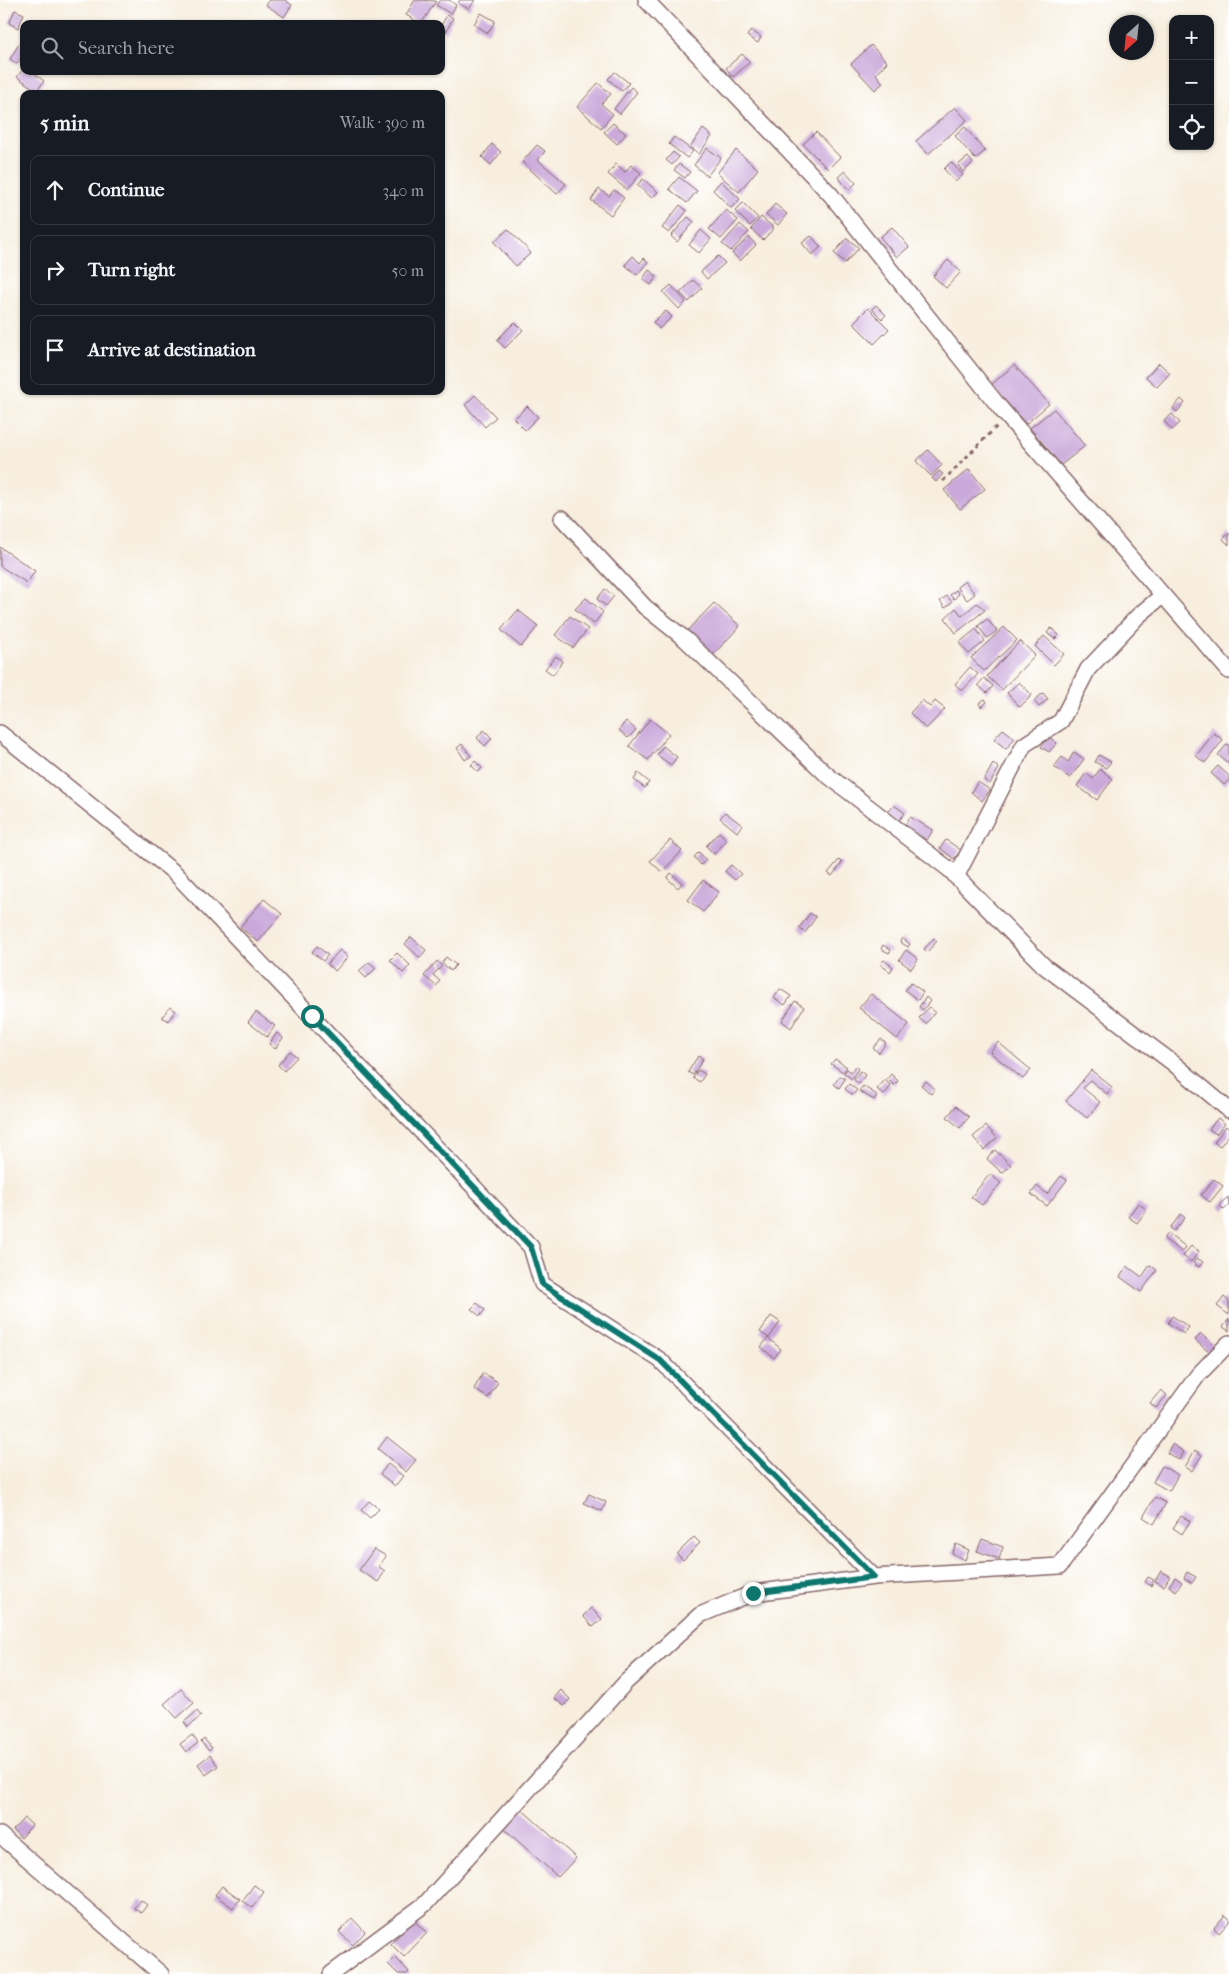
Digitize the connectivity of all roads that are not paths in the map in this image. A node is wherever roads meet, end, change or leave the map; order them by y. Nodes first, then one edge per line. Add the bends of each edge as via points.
1 (646, 0) edge
2 (562, 518) dead end
3 (1163, 595) junction
4 (1229, 671) edge
5 (0, 733) edge
6 (956, 877) junction
7 (1229, 1110) edge
8 (1229, 1343) edge
9 (874, 1577) junction
10 (0, 1834) edge
11 (161, 1974) edge
12 (331, 1974) edge

1 - 3 street via 831,195 1007,416
2 - 6 street via 645,608 684,639 826,774
3 - 4 street
3 - 6 street via 1088,668 1061,721 1024,745
5 - 9 street via 175,872 531,1247 542,1284 660,1360
6 - 7 street via 1044,966 1173,1063
8 - 9 street via 1198,1375 1060,1566
9 - 12 street via 753,1593 700,1615 626,1682 425,1904
10 - 11 street

